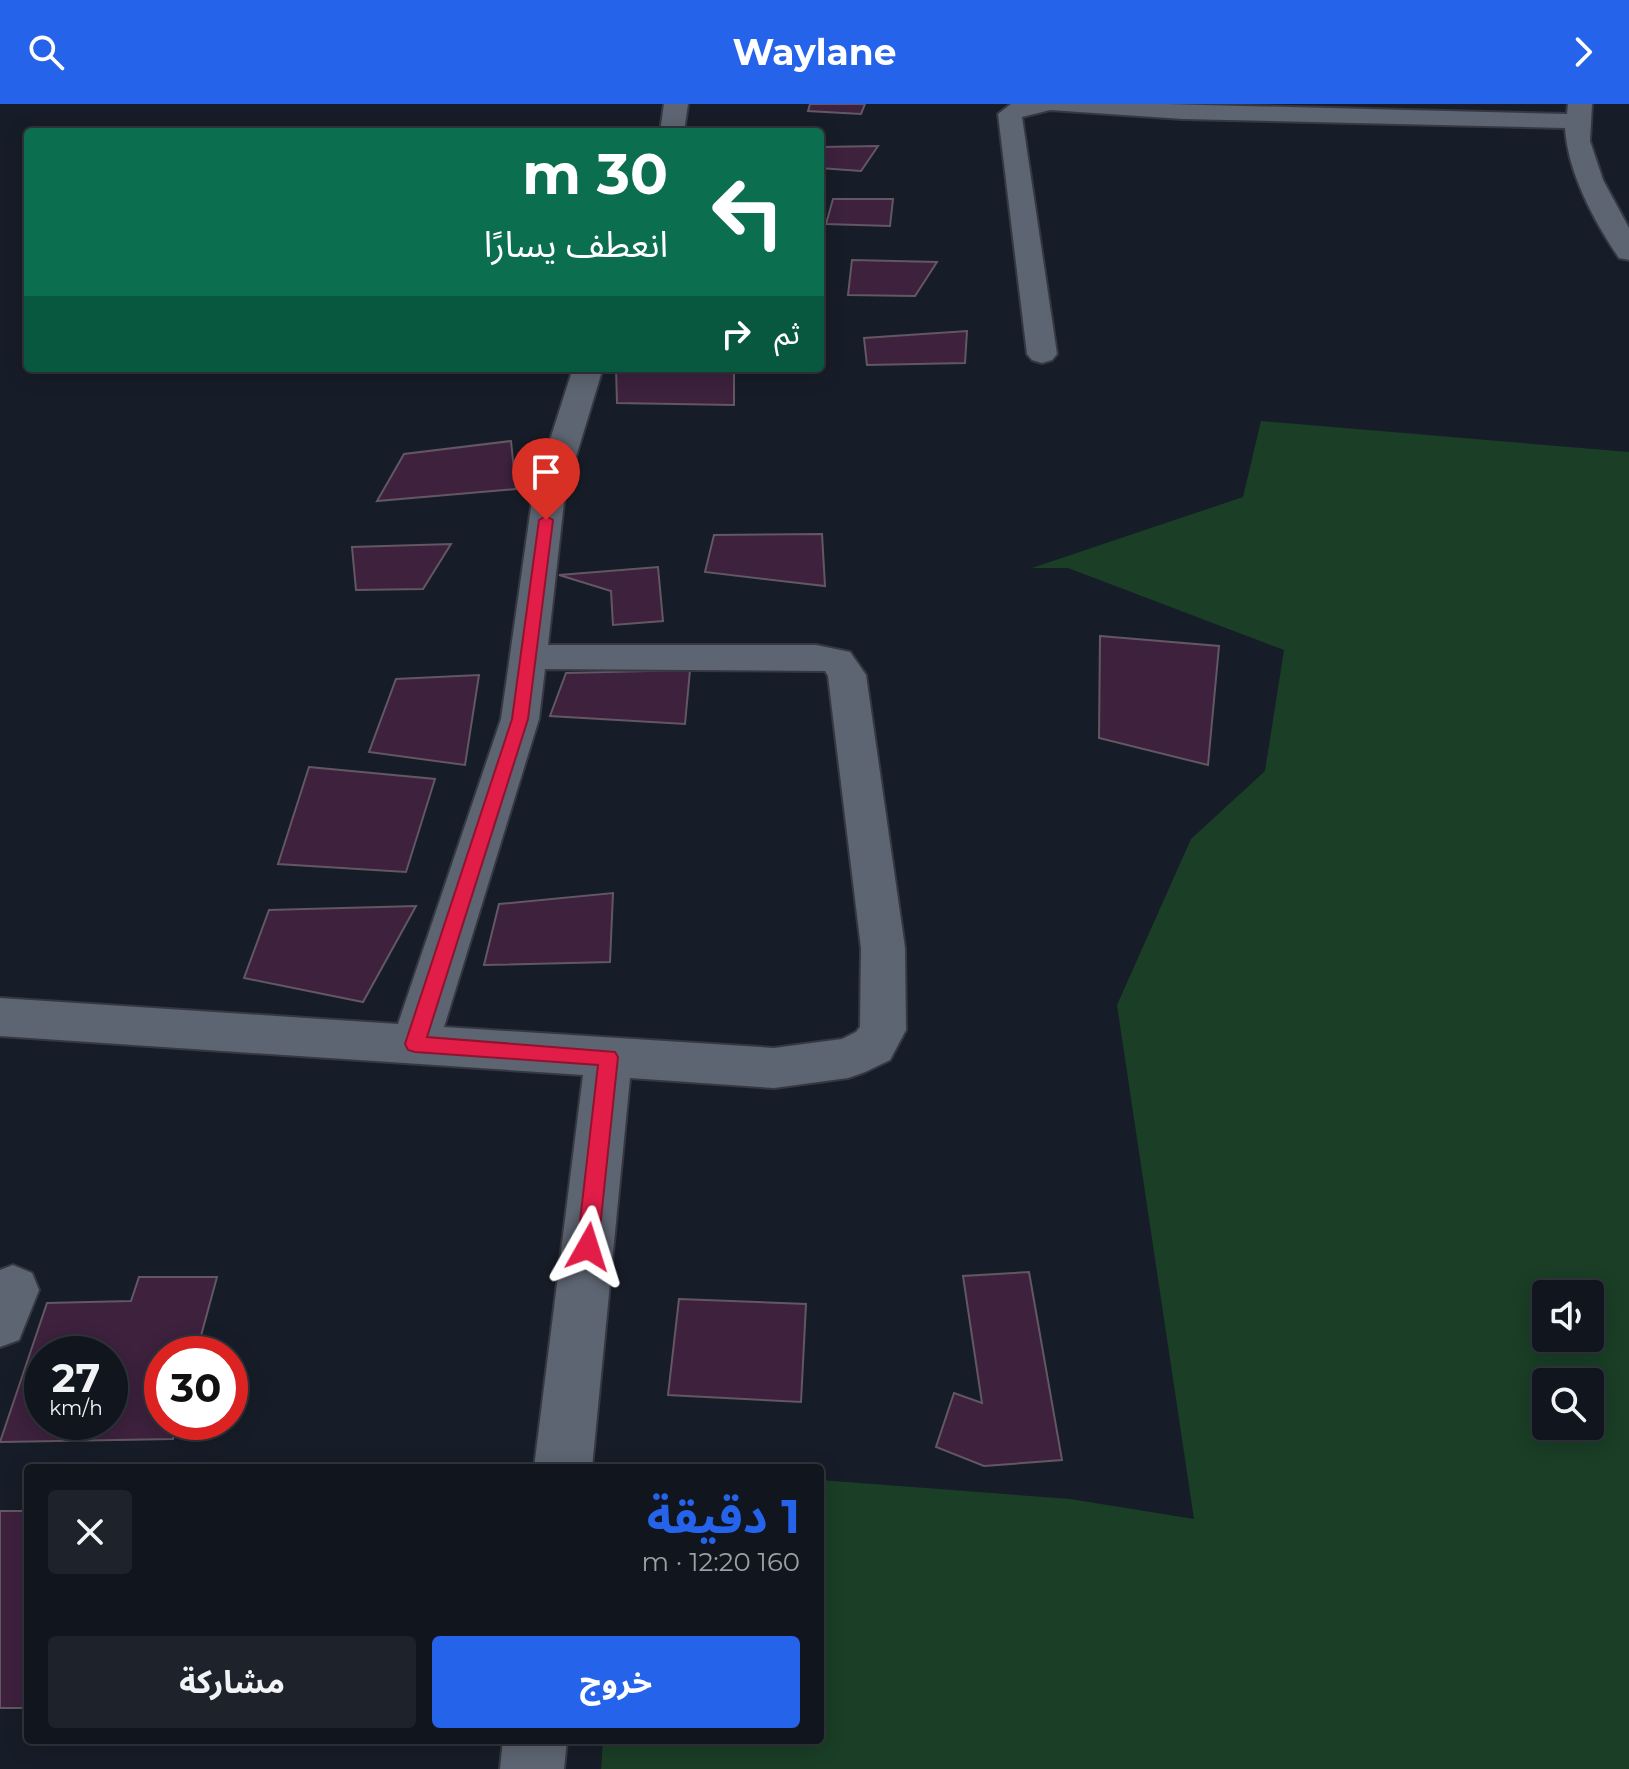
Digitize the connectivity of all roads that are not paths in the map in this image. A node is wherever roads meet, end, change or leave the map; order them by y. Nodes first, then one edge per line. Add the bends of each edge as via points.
1 (676, 104) edge
2 (1050, 104) edge
3 (1577, 113) edge
4 (673, 128) edge
5 (1629, 252) edge
6 (1042, 354) dead end
7 (587, 372) edge
8 (528, 657) junction
9 (0, 1017) edge
10 (415, 1044) junction
11 (609, 1057) junction
12 (563, 1464) edge
13 (535, 1744) edge
14 (532, 1769) edge

1 - 4 street
2 - 3 street via 1183,112
2 - 6 street via 1025,106 1010,114
3 - 5 street via 1587,171
7 - 8 street via 549,493
8 - 10 street via 520,719
8 - 11 street via 816,657 837,661 847,675 883,948 883,1030 873,1046 848,1058 774,1068
9 - 10 street
10 - 11 street
11 - 12 street
13 - 14 street

